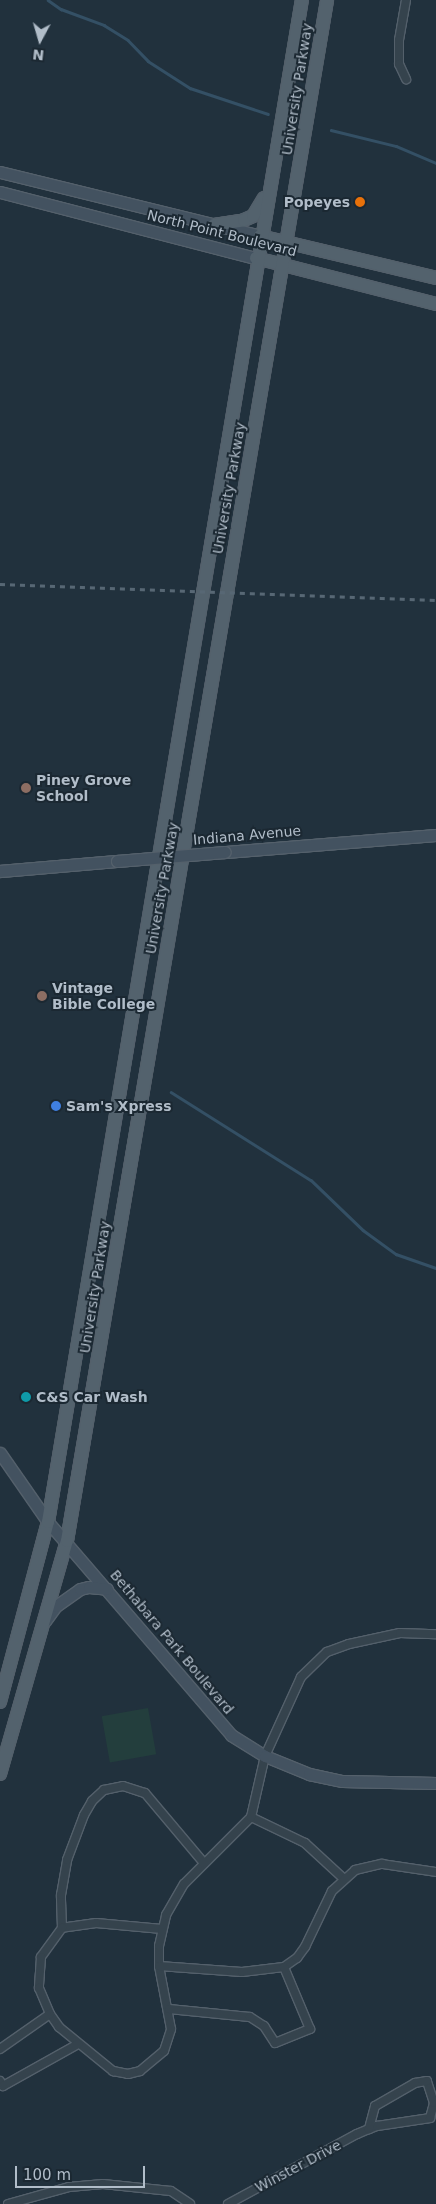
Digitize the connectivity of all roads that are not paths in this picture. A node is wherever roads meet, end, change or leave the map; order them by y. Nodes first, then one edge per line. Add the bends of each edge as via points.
1 (302, 0) edge
2 (327, 0) edge
3 (406, 0) edge
4 (406, 79) dead end
5 (0, 172) edge
6 (268, 190) junction
7 (0, 192) edge
8 (214, 225) junction
9 (260, 236) junction
10 (286, 242) junction
11 (256, 258) junction
12 (282, 264) junction
13 (436, 278) edge
14 (436, 304) edge
15 (436, 835) edge
16 (0, 871) edge
17 (0, 1453) edge
18 (48, 1522) junction
19 (67, 1541) junction
20 (107, 1589) junction
21 (46, 1621) junction
22 (436, 1634) edge
23 (0, 1702) edge
24 (265, 1756) junction
25 (0, 1774) edge
26 (436, 1783) edge
27 (252, 1817) junction
28 (204, 1863) junction
29 (436, 1872) edge
30 (343, 1878) junction
31 (62, 1928) junction
32 (162, 1929) junction
33 (159, 1966) junction
34 (284, 1967) junction
35 (169, 2009) junction
36 (50, 2014) junction
37 (78, 2044) junction
38 (0, 2049) edge
39 (0, 2081) edge
40 (369, 2129) junction
41 (8, 2204) edge
42 (190, 2204) edge
43 (228, 2204) edge

1 - 6 main road, University Parkway
2 - 10 main road, University Parkway
3 - 4 street via 399,40 400,64
5 - 8 main road, North Point Boulevard
6 - 8 main road via 253,216
6 - 9 main road, University Parkway
7 - 11 main road, North Point Boulevard
8 - 9 main road, North Point Boulevard
9 - 10 main road, North Point Boulevard
9 - 11 main road, University Parkway
10 - 12 main road, University Parkway
10 - 13 main road, North Point Boulevard
11 - 12 main road, North Point Boulevard
11 - 18 main road, University Parkway
12 - 14 main road, North Point Boulevard
12 - 19 main road, University Parkway
15 - 16 main road, Indiana Avenue, bridge
17 - 18 main road, Bethabara Park Boulevard
18 - 19 main road, Bethabara Park Boulevard
18 - 23 main road, University Parkway
19 - 20 main road, Bethabara Park Boulevard
19 - 21 main road, University Parkway
20 - 21 main road via 80,1589 56,1606
20 - 24 main road, Bethabara Park Boulevard via 210,1714 231,1735
21 - 25 main road, University Parkway
22 - 24 street via 400,1633 327,1652 300,1676
24 - 26 main road, Bethabara Park Boulevard via 309,1774 342,1781
24 - 27 street
27 - 28 street
27 - 30 street via 305,1843
28 - 31 street via 145,1793 123,1786 104,1790 84,1815 67,1860 61,1895
28 - 32 street via 179,1890
29 - 30 street via 382,1864 355,1870
30 - 34 street via 332,1891 305,1947
31 - 32 street via 96,1923
31 - 36 street via 44,1949 39,1969 39,1988
32 - 33 street
33 - 34 street via 242,1972
33 - 35 street
34 - 35 street via 310,2029 275,2043 264,2026 250,2017
35 - 37 street via 171,2028 164,2051 140,2072 113,2071
36 - 37 street
36 - 38 street
37 - 39 street via 3,2086
40 - 40 street, Winster Drive via 430,2118 434,2103 427,2081 415,2082 376,2106
40 - 43 street, Winster Drive
41 - 42 street via 69,2187 103,2184 171,2191

